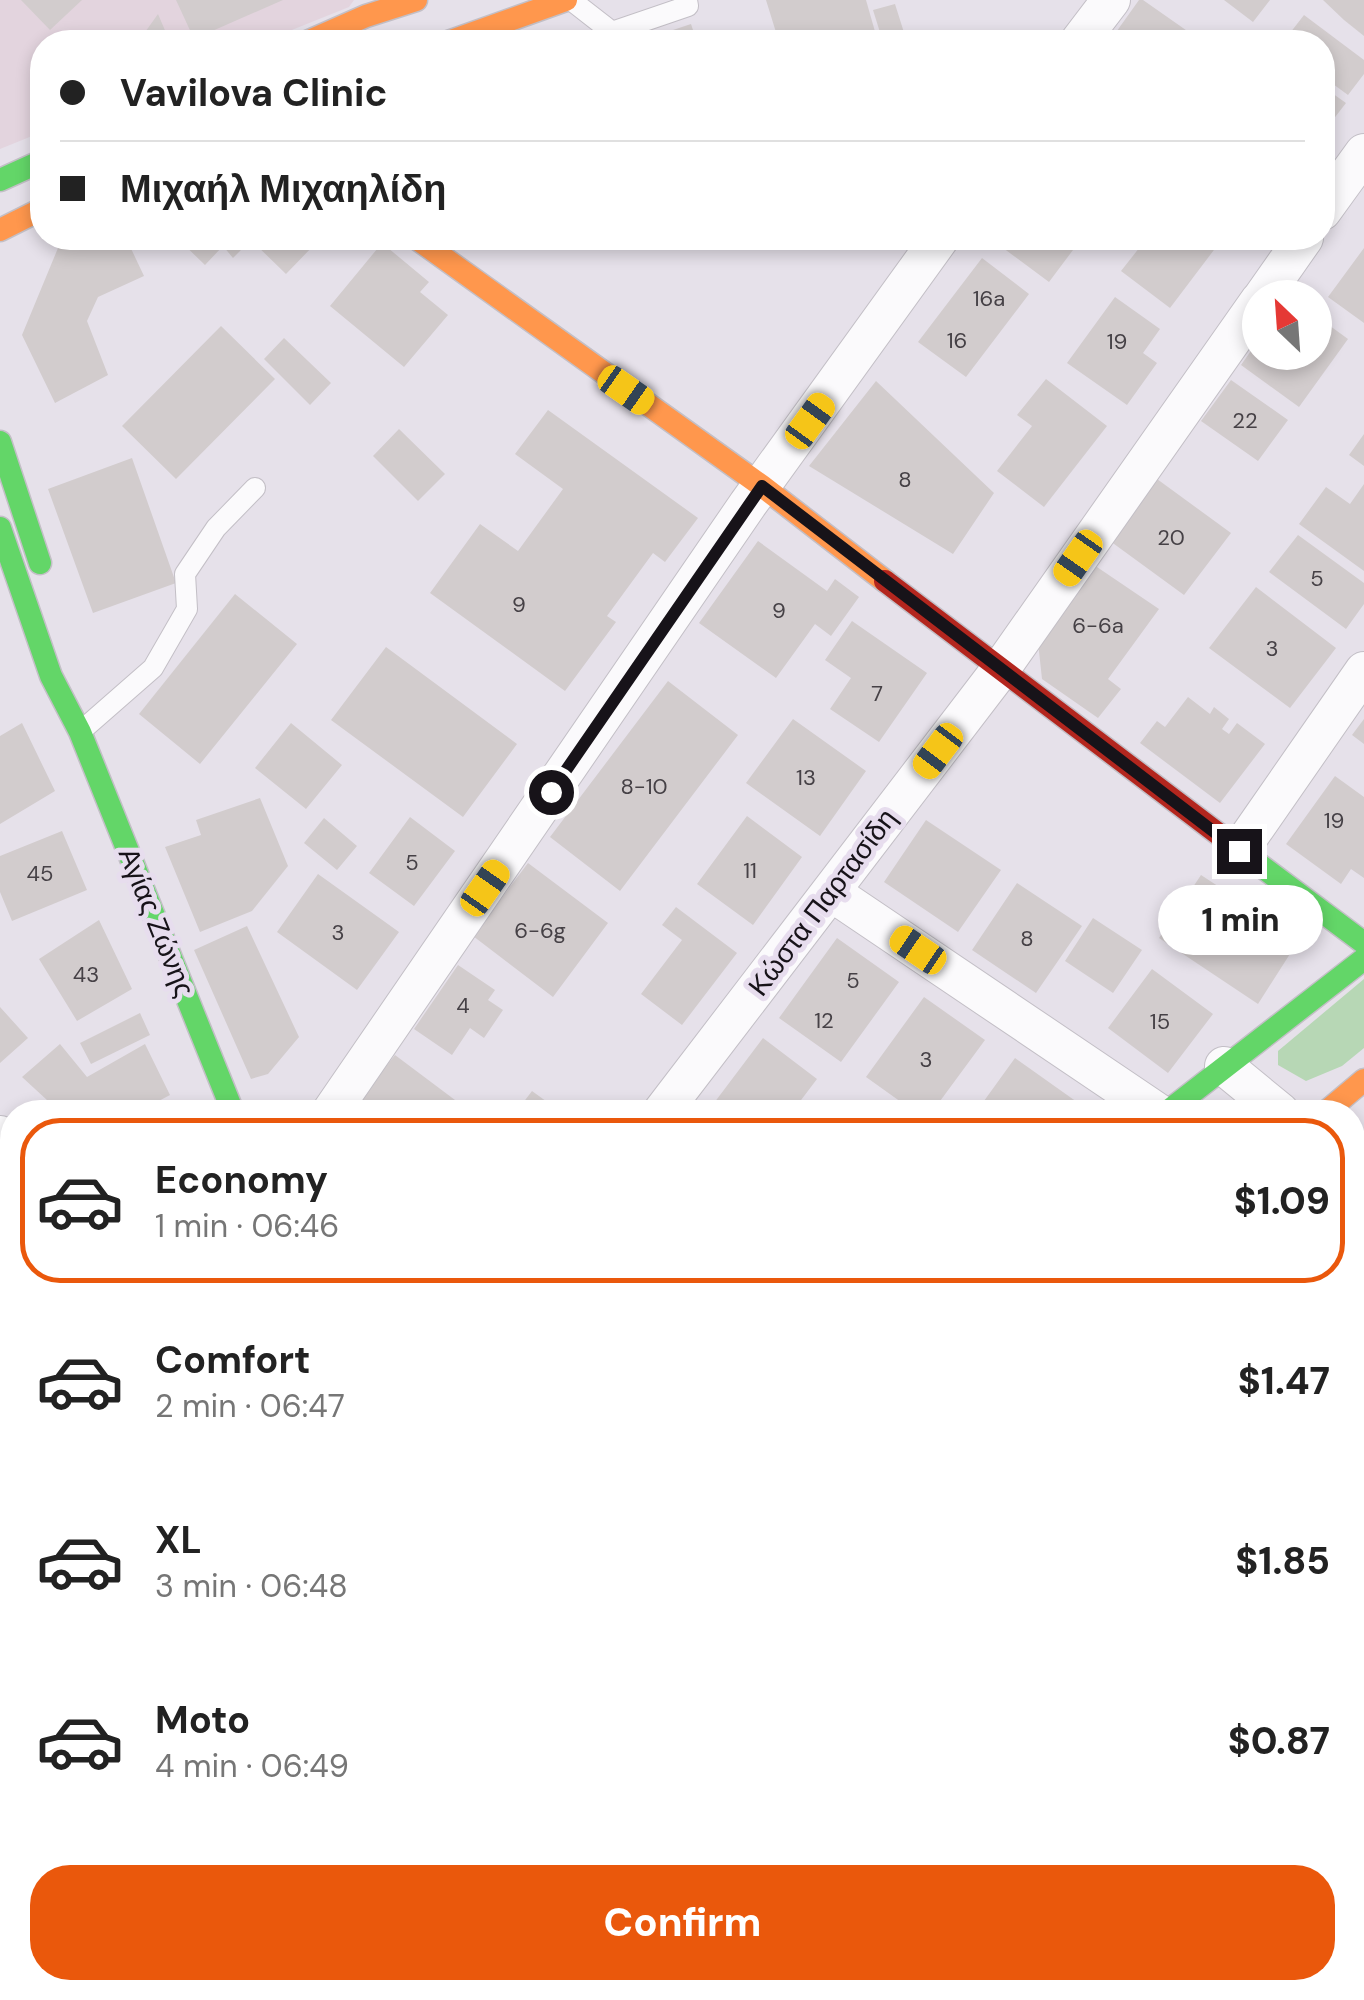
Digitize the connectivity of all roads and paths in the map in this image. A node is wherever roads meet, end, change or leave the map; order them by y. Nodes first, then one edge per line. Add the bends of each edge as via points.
1 (416, 0) edge
2 (569, 0) edge
3 (687, 0) edge
4 (1110, 0) edge
5 (372, 8) edge
6 (330, 30) edge
7 (483, 30) edge
8 (609, 30) edge
9 (618, 30) edge
10 (1088, 30) edge
11 (1364, 152) edge
12 (30, 166) edge
13 (0, 180) edge
14 (1335, 193) edge
15 (30, 214) edge
16 (0, 230) edge
17 (433, 250) edge
18 (931, 250) edge
19 (1296, 250) edge
20 (1274, 280) edge
21 (1242, 326) edge
22 (0, 442) edge
23 (762, 486) junction
24 (255, 488) dead end
25 (0, 528) edge
26 (49, 589) dead end
27 (73, 662) dead end
28 (1000, 670) junction
29 (1364, 671) edge
30 (80, 732) junction
31 (1239, 851) junction
32 (831, 892) junction
33 (1364, 943) edge
34 (1364, 959) edge
35 (1224, 1066) junction
36 (1364, 1080) edge
37 (228, 1100) edge
38 (339, 1100) edge
39 (671, 1100) edge
40 (1139, 1100) edge
41 (1183, 1100) edge
42 (1265, 1100) edge
43 (1340, 1100) edge

1 - 5 street
2 - 7 street
2 - 8 lane
3 - 9 lane via 688,6
4 - 10 street
5 - 6 street
11 - 14 street
12 - 13 street
15 - 16 street
17 - 23 street
18 - 23 street
19 - 20 street, Κώστα Παρτασίδη
21 - 28 street, Κώστα Παρτασίδη
22 - 26 street
23 - 28 street
23 - 38 street
24 - 30 lane via 185,574 187,609 152,668
25 - 30 street, Αγίας Ζώνης via 50,676
27 - 30 street, Αγίας Ζώνης
28 - 31 street
28 - 32 street, Κώστα Παρτασίδη
29 - 31 street
30 - 37 street, Αγίας Ζώνης
31 - 33 street
32 - 39 street, Κώστα Παρτασίδη
32 - 40 street
34 - 35 street
35 - 41 street
35 - 42 street
36 - 43 street

